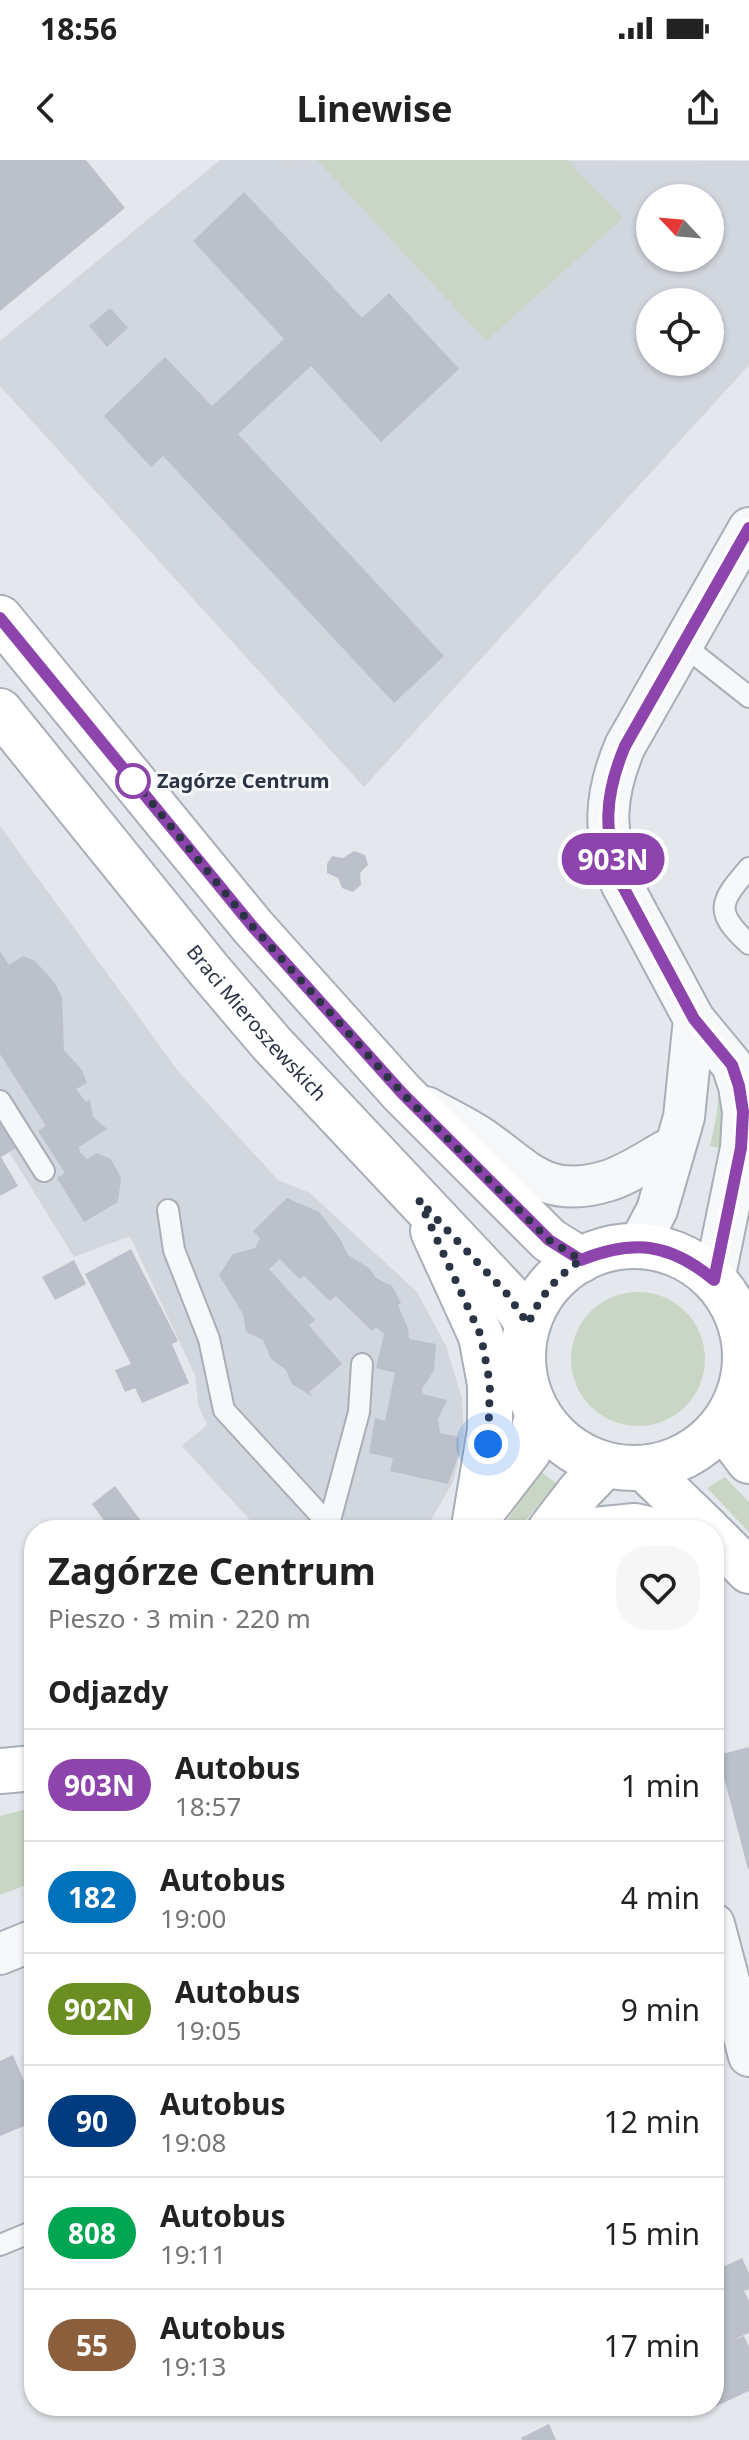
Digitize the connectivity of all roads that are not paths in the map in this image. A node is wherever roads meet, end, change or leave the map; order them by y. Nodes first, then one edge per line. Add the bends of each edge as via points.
1 (749, 528) edge
2 (0, 618) edge
3 (682, 644) junction
4 (749, 697) edge
5 (0, 711) edge
6 (749, 868) edge
7 (749, 944) edge
8 (694, 1019) junction
9 (402, 1093) junction
10 (0, 1101) edge
11 (673, 1147) junction
12 (44, 1171) dead end
13 (419, 1200) junction
14 (168, 1210) dead end
15 (638, 1246) junction
16 (581, 1260) junction
17 (714, 1280) junction
18 (528, 1324) junction
19 (362, 1364) dead end
20 (538, 1413) junction
21 (722, 1425) junction
22 (749, 1461) edge
23 (624, 1467) junction
24 (326, 1520) edge
25 (334, 1520) edge
26 (473, 1520) edge
27 (477, 1520) edge
28 (558, 1520) edge
29 (695, 1520) edge
30 (724, 1547) edge
31 (724, 1562) edge
32 (749, 1573) edge
33 (24, 1769) edge
34 (0, 1771) edge
35 (24, 1944) edge
36 (0, 1954) edge
37 (724, 1972) edge
38 (749, 2056) edge
39 (24, 2235) edge
40 (0, 2245) edge

1 - 3 street
2 - 9 main road via 253,927
3 - 4 lane
3 - 8 street via 619,759 607,830 621,883
5 - 13 main road, Braci Mieroszewskich via 272,1044
6 - 7 lane via 728,893 723,909 731,928
8 - 11 street via 684,1117
8 - 17 street via 732,1065 743,1112 741,1148
9 - 11 street via 555,1185 610,1181
9 - 16 main road via 549,1240
10 - 12 lane
11 - 15 street via 657,1210
13 - 18 main road, Braci Mieroszewskich via 507,1294
13 - 26 main road via 481,1336 490,1384 490,1430
14 - 24 lane via 174,1250 209,1339 224,1410
15 - 16 main road via 608,1249
15 - 17 main road via 679,1255
16 - 18 main road via 558,1276
17 - 21 main road via 733,1305 743,1335 745,1367 738,1397
18 - 20 main road via 523,1354 526,1385
19 - 25 lane via 359,1412
20 - 23 main road via 566,1446
20 - 27 main road via 528,1452
21 - 22 main road
21 - 23 main road via 688,1455 666,1464
23 - 28 main road via 580,1491
23 - 29 main road
30 - 32 main road
31 - 32 main road
33 - 34 main road
35 - 36 street
37 - 38 street
39 - 40 lane

